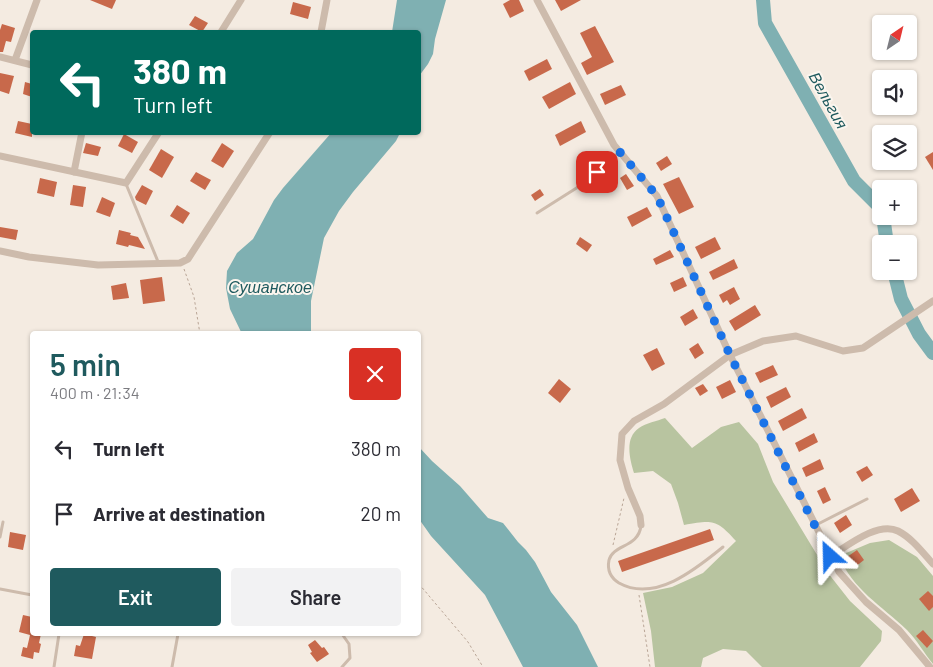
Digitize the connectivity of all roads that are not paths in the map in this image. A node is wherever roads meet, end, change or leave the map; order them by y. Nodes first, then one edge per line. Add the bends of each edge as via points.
1 (37, 0) edge
2 (241, 0) edge
3 (327, 0) edge
4 (537, 0) edge
5 (223, 30) edge
6 (321, 30) edge
7 (0, 57) edge
8 (15, 60) junction
9 (30, 64) edge
10 (81, 135) edge
11 (157, 135) edge
12 (268, 135) edge
13 (619, 151) junction
14 (0, 156) edge
15 (74, 172) junction
16 (126, 183) junction
17 (537, 212) dead end
18 (0, 251) edge
19 (159, 265) junction
20 (933, 301) edge
21 (730, 355) junction
22 (866, 499) dead end
23 (3, 522) dead end
24 (641, 524) joint
25 (816, 525) junction
26 (0, 537) edge
27 (723, 547) dead end
28 (830, 556) junction
29 (933, 564) edge
30 (0, 589) edge
31 (30, 595) edge
32 (59, 636) edge
33 (178, 636) edge
34 (343, 636) edge
35 (54, 667) edge
36 (172, 667) edge
37 (342, 667) edge
38 (930, 667) edge

1 - 8 street
2 - 5 street
3 - 6 street
4 - 13 street
7 - 8 street
8 - 9 street
10 - 15 street
11 - 16 street
12 - 19 street via 188,259
13 - 17 lane via 586,182
13 - 21 street via 657,196
14 - 15 street
15 - 16 street
16 - 19 lane
18 - 19 street via 98,265
20 - 21 street via 863,348 843,350 796,336 762,341
21 - 24 street via 664,404 634,421 622,434 620,460
21 - 25 street
22 - 25 lane
23 - 26 lane
24 - 27 lane via 641,533 633,542 610,557 608,570 615,580 638,590 666,584 691,572
25 - 28 street
28 - 29 street via 882,528 898,531
28 - 38 street via 839,572 866,602 899,630
30 - 31 lane
32 - 35 lane
33 - 36 lane
34 - 37 lane via 349,644 350,658

